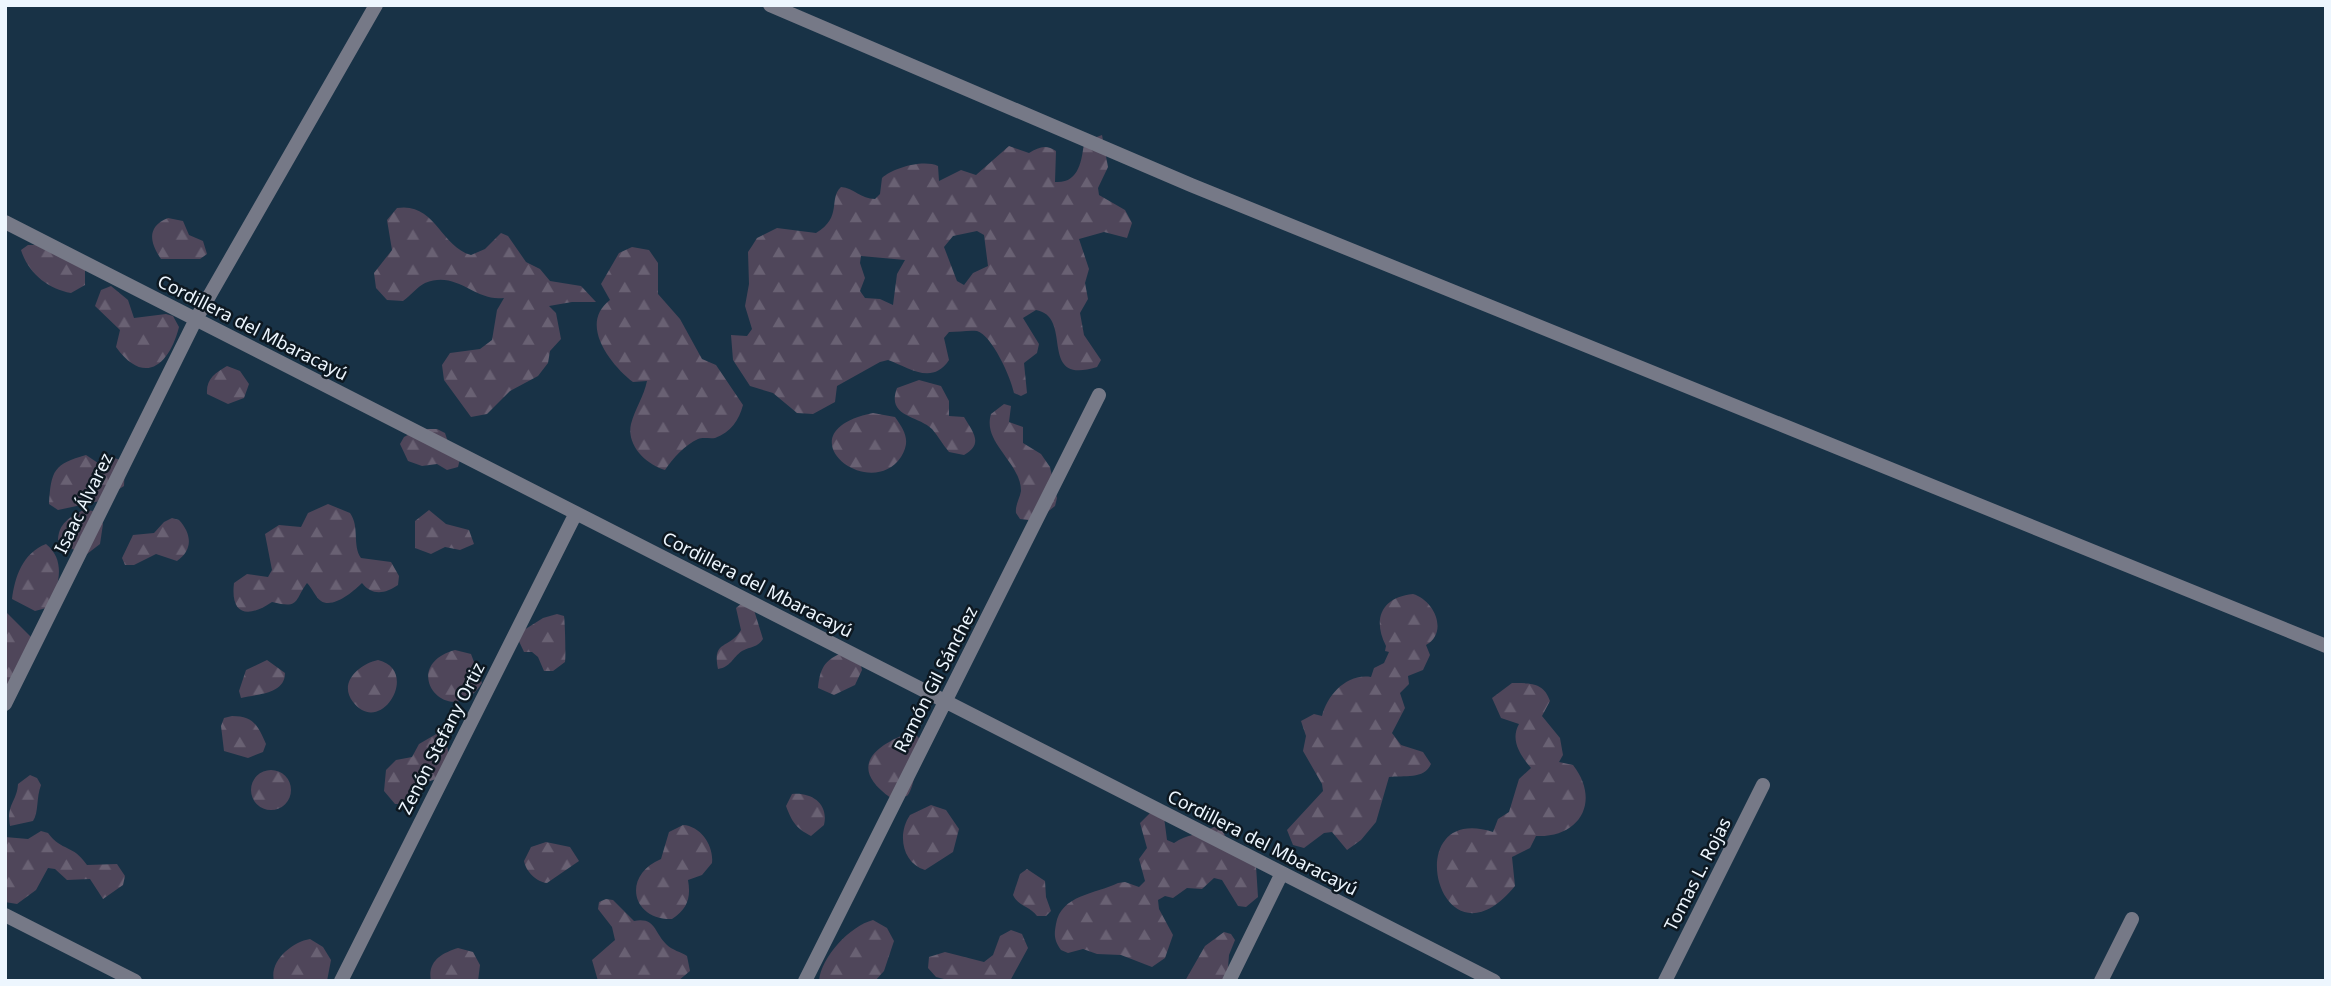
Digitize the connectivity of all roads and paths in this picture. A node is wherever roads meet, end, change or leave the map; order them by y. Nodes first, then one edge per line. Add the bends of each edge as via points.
1 (376, 5) edge
2 (770, 5) edge
3 (5, 222) edge
4 (196, 319) junction
5 (1099, 396) dead end
6 (576, 513) junction
7 (2326, 646) edge
8 (946, 702) junction
9 (5, 704) edge
10 (1763, 785) dead end
11 (1282, 873) junction
12 (5, 915) edge
13 (2132, 919) dead end
14 (135, 981) edge
15 (341, 981) edge
16 (806, 981) edge
17 (1228, 981) edge
18 (1494, 981) edge
19 (1665, 981) edge
20 (2101, 981) edge

1 - 4 street, Isaac Álvarez
2 - 7 street via 1191,186
3 - 4 street, Cordillera del Mbaracayú
4 - 6 street, Cordillera del Mbaracayú
4 - 9 street, Isaac Álvarez
5 - 8 street, Ramón Gil Sánchez
6 - 8 street, Cordillera del Mbaracayú
6 - 15 street, Zenón Stefany Ortiz
8 - 11 street, Cordillera del Mbaracayú
8 - 16 street, Ramón Gil Sánchez
10 - 19 street, Tomas L. Rojas
11 - 17 street
11 - 18 street, Cordillera del Mbaracayú
12 - 14 street
13 - 20 street

